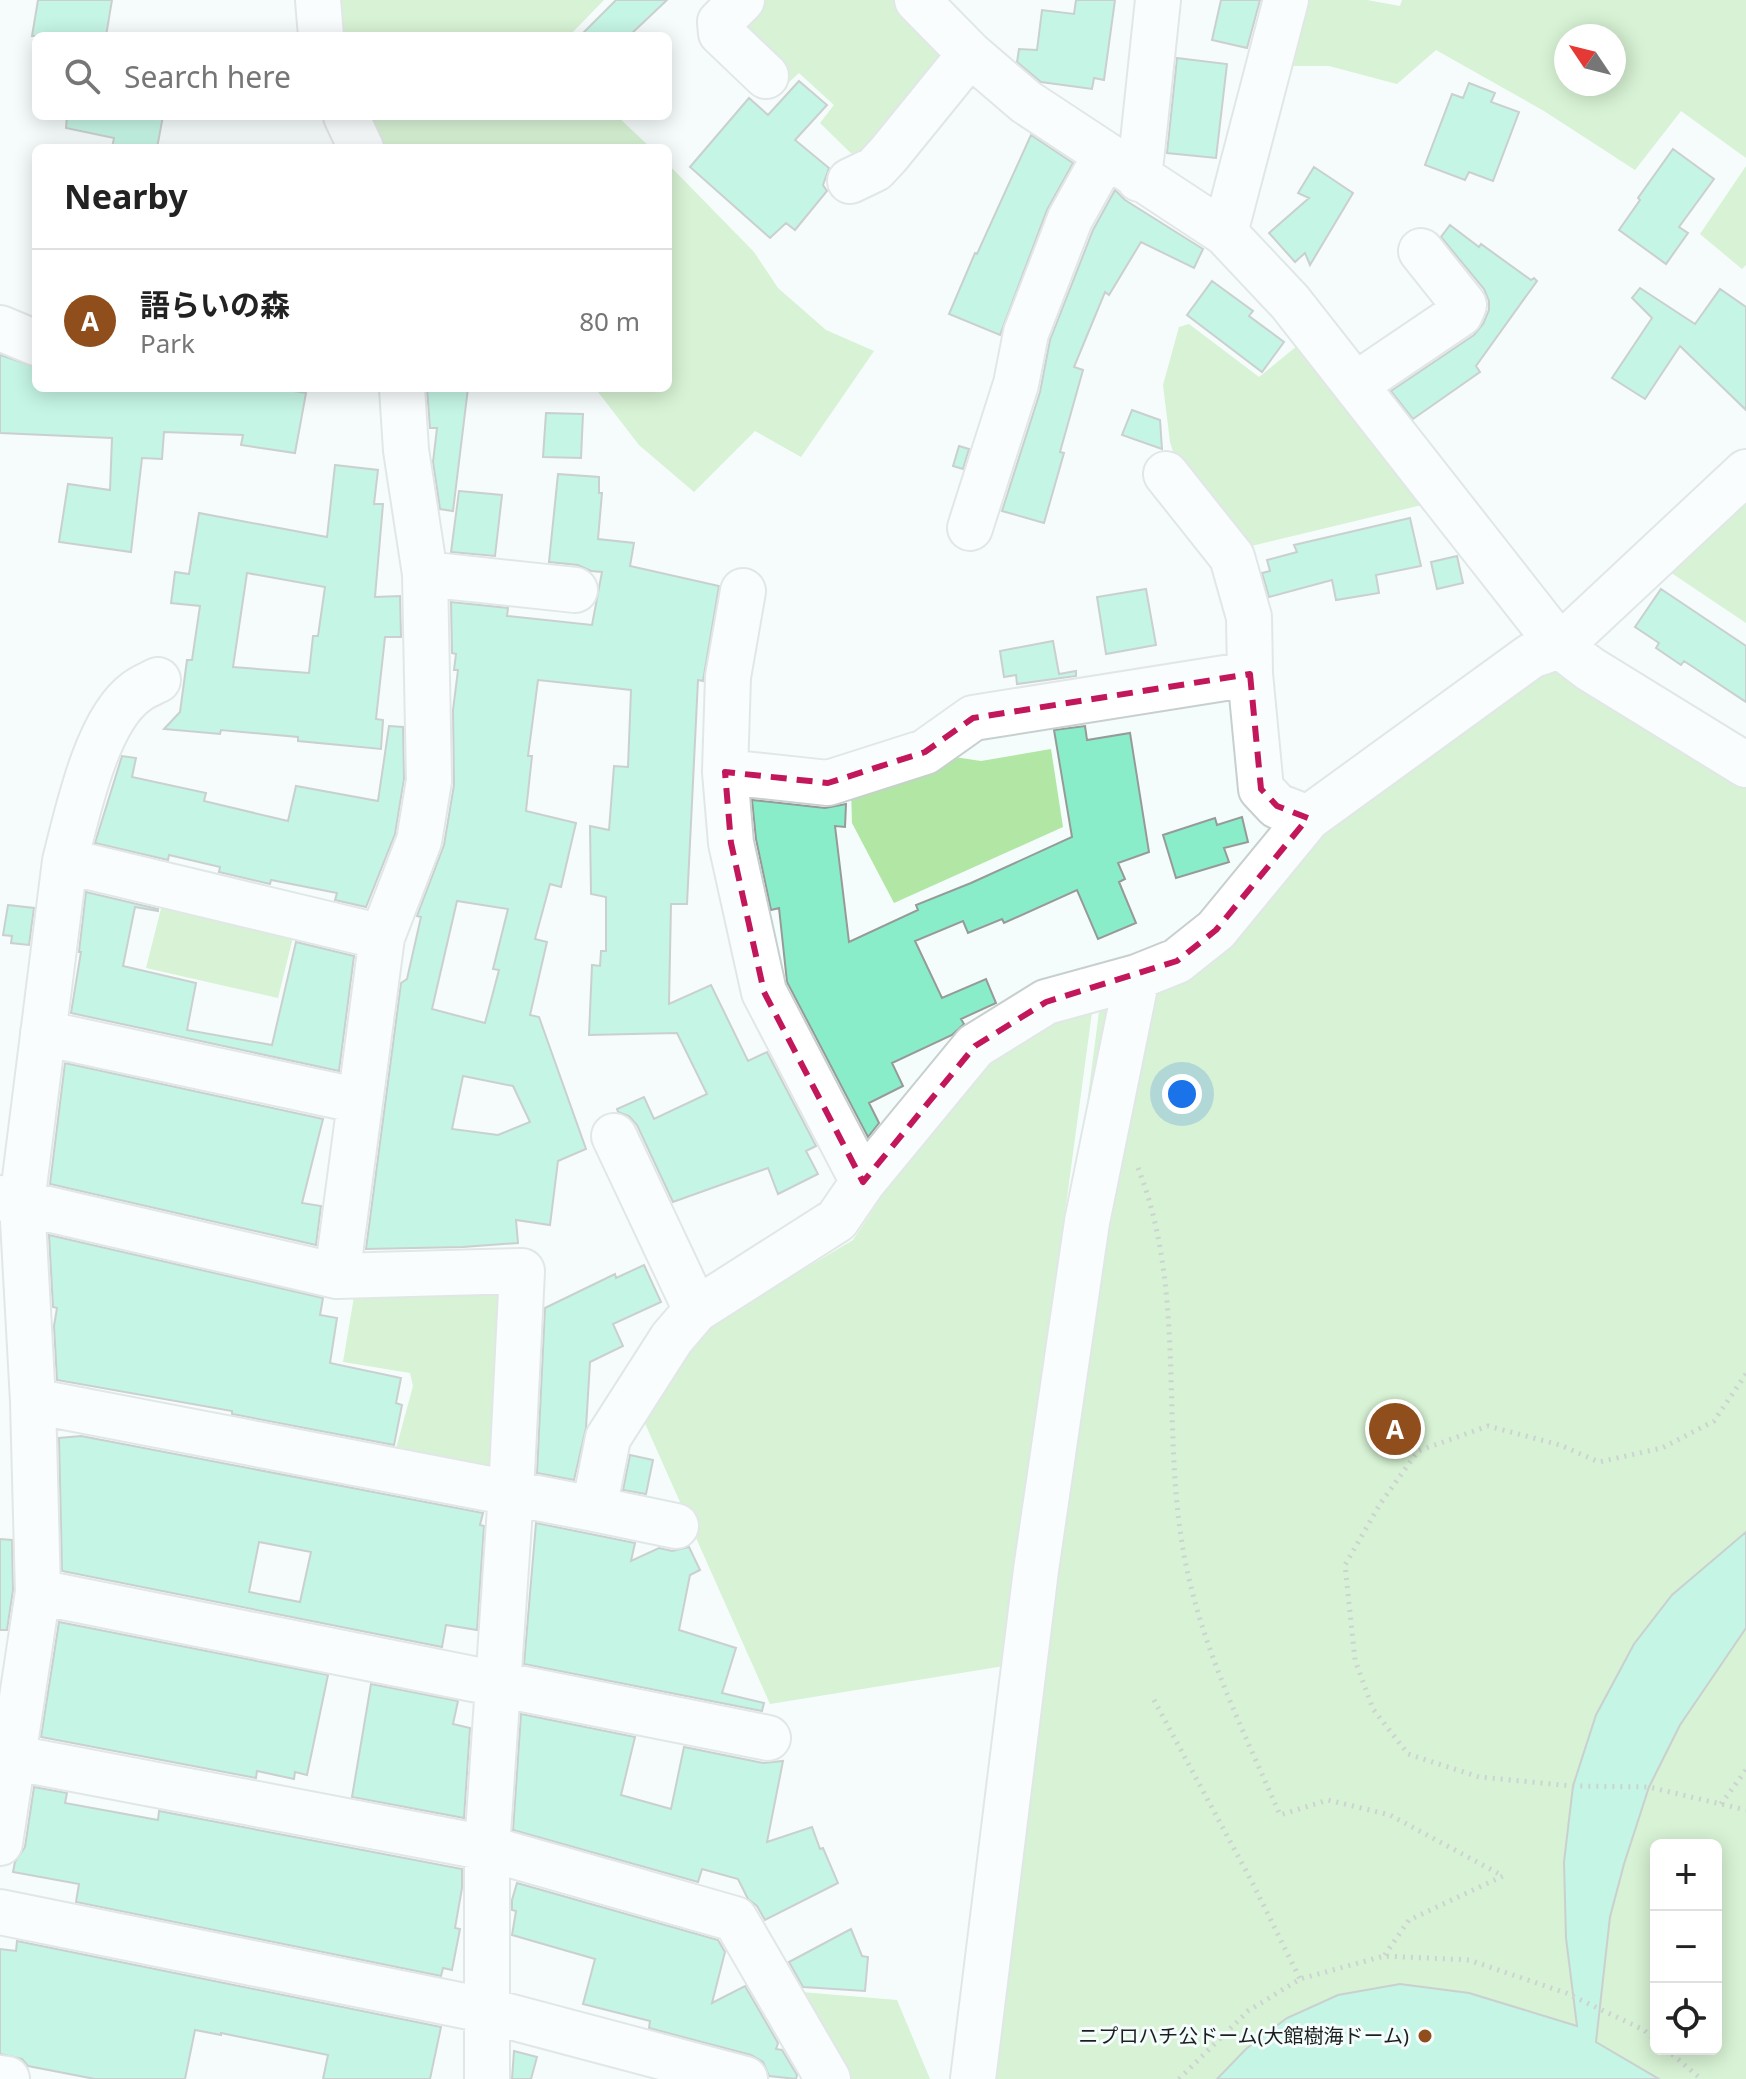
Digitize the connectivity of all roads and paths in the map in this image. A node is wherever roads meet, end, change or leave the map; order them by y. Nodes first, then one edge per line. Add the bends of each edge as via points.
1 (318, 0) edge
2 (742, 0) edge
3 (917, 0) edge
4 (1158, 0) edge
5 (1286, 0) edge
6 (321, 32) edge
7 (970, 54) junction
8 (766, 76) dead end
9 (348, 120) edge
10 (359, 144) edge
11 (1122, 168) junction
12 (850, 181) dead end
13 (1225, 233) junction
14 (1421, 251) dead end
15 (0, 328) edge
16 (32, 341) edge
17 (1355, 385) junction
18 (402, 392) edge
19 (1746, 472) edge
20 (1166, 474) dead end
21 (970, 528) dead end
22 (425, 574) junction
23 (575, 590) dead end
24 (743, 591) dead end
25 (1560, 646) junction
26 (1250, 674) junction
27 (158, 680) dead end
28 (1746, 765) edge
29 (725, 772) junction
30 (1308, 818) junction
31 (65, 861) junction
32 (382, 937) junction
33 (1137, 977) junction
34 (43, 1033) junction
35 (360, 1101) junction
36 (614, 1136) dead end
37 (1137, 1167) dead end
38 (863, 1182) junction
39 (11, 1200) edge
40 (337, 1276) junction
41 (696, 1310) junction
42 (1746, 1374) edge
43 (33, 1401) junction
44 (511, 1493) junction
45 (594, 1509) junction
46 (676, 1526) dead end
47 (38, 1592) junction
48 (498, 1685) junction
49 (1154, 1700) dead end
50 (768, 1738) dead end
51 (7, 1757) edge
52 (1746, 1770) edge
53 (1721, 1804) junction
54 (1746, 1810) edge
55 (0, 1843) edge
56 (487, 1848) junction
57 (0, 1912) edge
58 (1384, 1956) junction
59 (1300, 1979) junction
60 (489, 2011) junction
61 (1650, 2036) edge
62 (1673, 2055) edge
63 (0, 2078) edge
64 (7, 2079) edge
65 (487, 2079) edge
66 (745, 2079) edge
67 (828, 2079) edge
68 (973, 2079) edge
69 (1179, 2079) edge
70 (1701, 2079) edge

1 - 6 street
2 - 8 street via 720,22 721,33
3 - 7 street
4 - 11 street
5 - 13 street
7 - 11 street via 1026,102
7 - 12 street via 875,169
9 - 10 street
11 - 13 street
11 - 21 street via 1070,219 1026,333 1016,384
13 - 17 street via 1290,302
14 - 17 street via 1464,305 1460,314
15 - 16 street
17 - 25 street
18 - 22 street
19 - 25 street
20 - 26 street via 1232,557 1249,617
22 - 23 street
22 - 32 street via 429,781 419,841
24 - 29 street via 728,677
25 - 28 street
25 - 30 street via 1531,656
26 - 29 street via 973,718 925,752 828,783
26 - 30 street via 1261,789 1277,806
27 - 31 street via 134,693 116,713 87,772
29 - 38 street via 731,843 764,992
30 - 33 street via 1216,930 1177,961
31 - 32 street
31 - 34 street
32 - 35 street
33 - 38 street via 1046,1002 975,1046
33 - 68 street via 1084,1238 1036,1570
34 - 35 street
34 - 39 street
35 - 40 street
36 - 41 street
37 - 58 path via 1148,1193 1165,1279 1186,1564 1211,1654 1280,1815 1328,1800 1390,1815 1503,1876 1409,1920
38 - 41 street via 837,1220
39 - 40 street
39 - 43 street
40 - 44 street via 522,1271
41 - 45 street via 608,1438
42 - 53 path via 1714,1421 1662,1448 1599,1462 1560,1445 1488,1426 1418,1451 1345,1565 1355,1660 1373,1709 1408,1754 1479,1777 1649,1787
43 - 44 street
43 - 47 street
44 - 45 street
44 - 48 street
45 - 46 street
47 - 48 street
47 - 51 street
48 - 50 street
48 - 56 street
49 - 59 path
51 - 55 street
51 - 56 street
52 - 53 path
53 - 54 path
56 - 60 street
56 - 67 street via 735,1919
57 - 60 street
58 - 59 path
58 - 61 path via 1469,1960 1566,1993
59 - 69 path via 1248,2011
60 - 65 street
60 - 66 street
62 - 70 path
63 - 64 street

